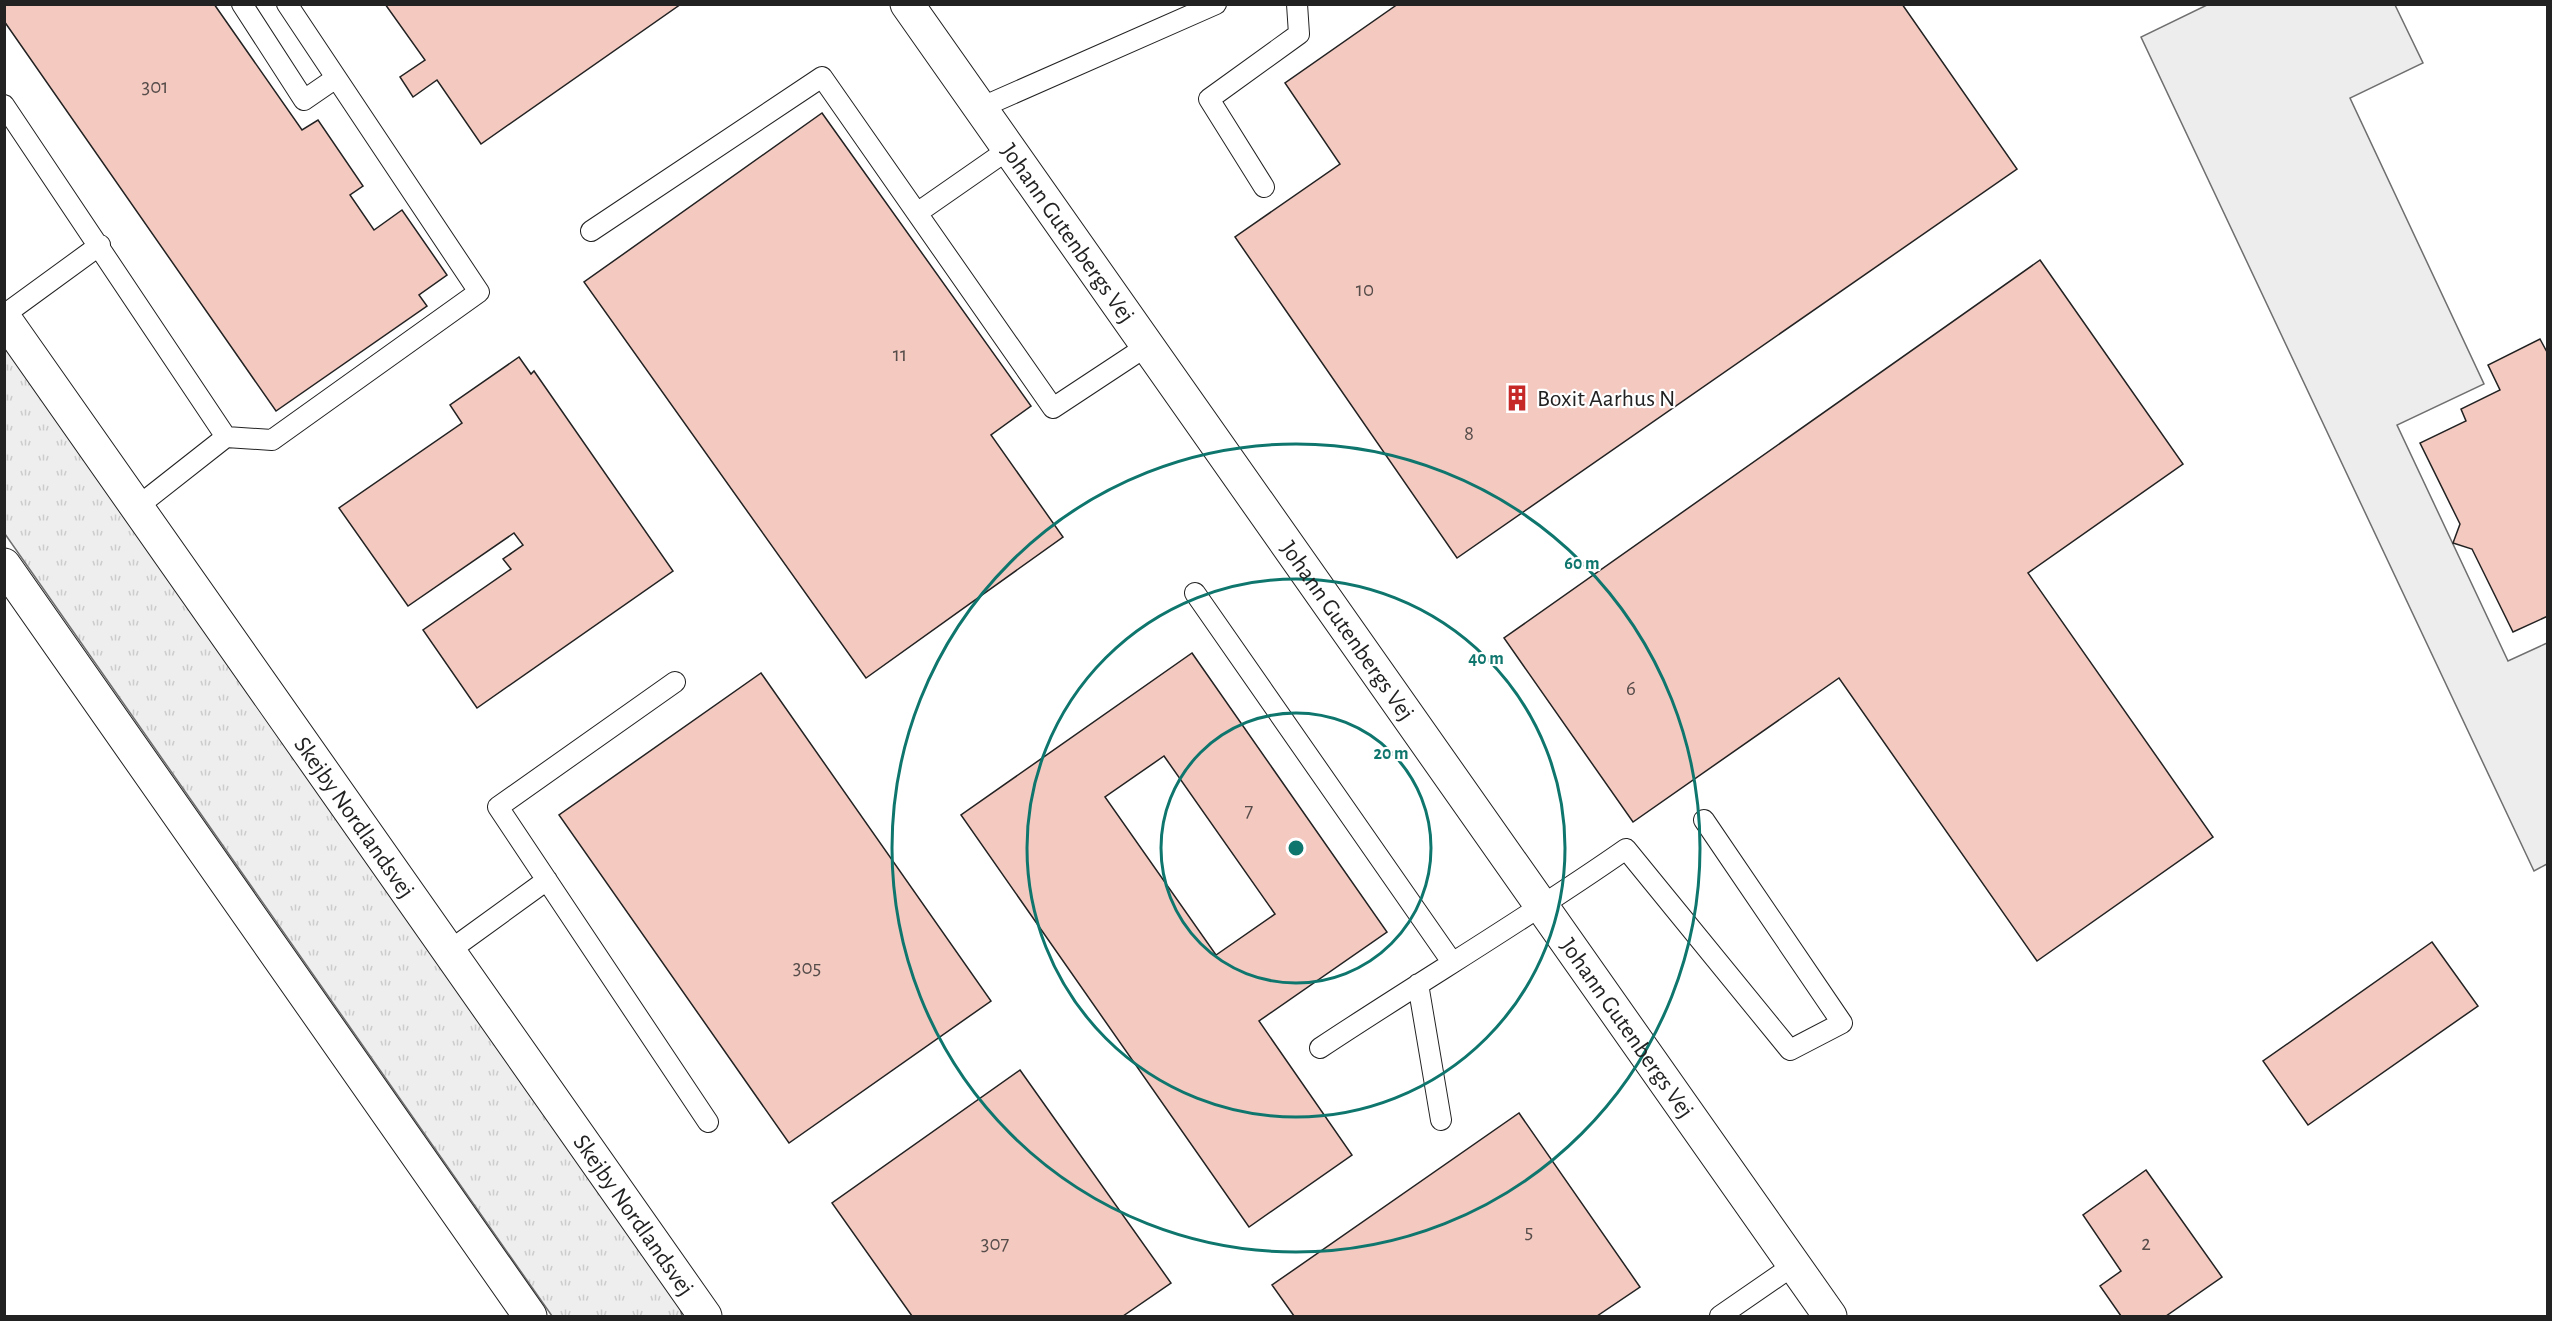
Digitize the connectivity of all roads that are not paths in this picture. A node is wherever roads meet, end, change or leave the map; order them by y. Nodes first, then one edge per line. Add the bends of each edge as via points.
1 (242, 4) edge
2 (287, 4) edge
3 (907, 4) edge
4 (1216, 4) edge
5 (1297, 4) edge
6 (336, 78) junction
7 (4, 105) edge
8 (980, 108) junction
9 (1009, 149) junction
10 (1264, 187) dead end
11 (917, 213) junction
12 (591, 231) dead end
13 (100, 246) junction
14 (4, 317) edge
15 (1147, 346) junction
16 (226, 437) junction
17 (137, 507) junction
18 (4, 564) edge
19 (1195, 594) dead end
20 (675, 682) dead end
21 (1704, 820) dead end
22 (548, 880) junction
23 (1542, 907) junction
24 (448, 951) junction
25 (1452, 962) junction
26 (1418, 984) junction
27 (1320, 1048) dead end
28 (1441, 1120) dead end
29 (708, 1122) dead end
30 (1794, 1265) junction
31 (530, 1317) edge
32 (705, 1317) edge
33 (1720, 1317) edge
34 (1830, 1317) edge

1 - 6 lane via 304,100
2 - 6 lane
3 - 8 street, Johann Gutenbergs Vej
4 - 8 lane
5 - 10 lane via 1299,34 1209,99
6 - 16 lane via 479,292 272,440
7 - 13 lane
8 - 9 street, Johann Gutenbergs Vej
9 - 11 lane
9 - 15 street, Johann Gutenbergs Vej
11 - 12 lane via 822,77
11 - 15 lane via 1053,408
13 - 14 lane
13 - 16 lane
14 - 17 street, Skejby Nordlandsvej
15 - 23 street, Johann Gutenbergs Vej
16 - 17 lane
17 - 24 street, Skejby Nordlandsvej
18 - 31 street
19 - 25 lane
20 - 22 lane via 498,807
21 - 23 lane via 1842,1023 1790,1050 1626,849
22 - 24 lane
22 - 29 lane
23 - 25 lane
23 - 30 street, Johann Gutenbergs Vej
24 - 32 street, Skejby Nordlandsvej
25 - 26 lane
26 - 27 lane
26 - 28 lane
30 - 33 lane
30 - 34 street, Johann Gutenbergs Vej

